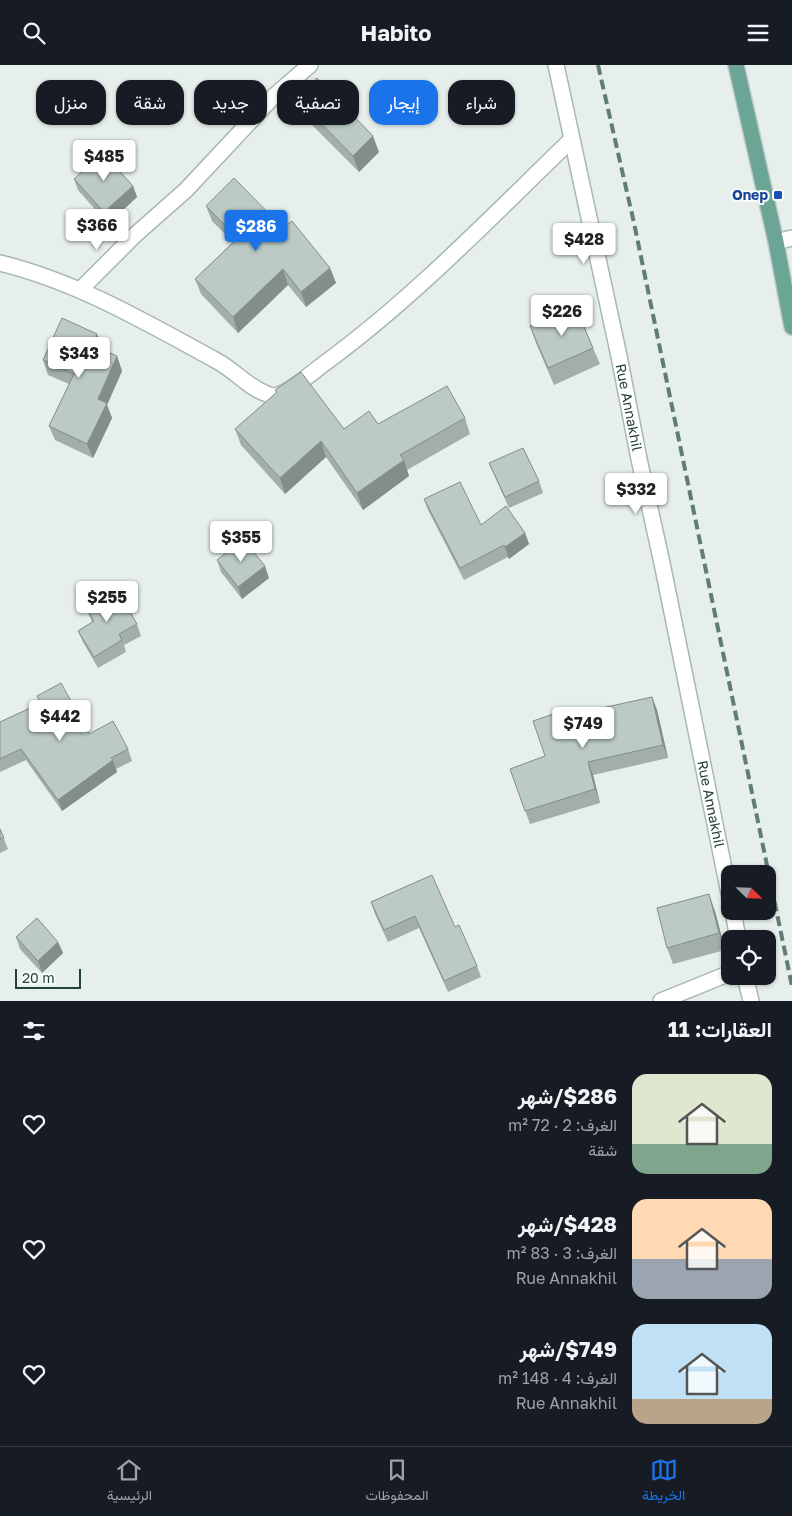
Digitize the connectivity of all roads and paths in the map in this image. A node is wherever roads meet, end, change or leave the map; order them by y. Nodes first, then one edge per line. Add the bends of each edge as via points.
1 (310, 65) edge
2 (556, 65) edge
3 (736, 65) edge
4 (572, 139) junction
5 (792, 237) edge
6 (776, 242) junction
7 (0, 263) edge
8 (81, 289) junction
9 (792, 327) edge
10 (723, 865) edge
11 (721, 977) edge
12 (748, 985) edge
13 (661, 1001) edge
14 (751, 1001) edge

1 - 8 street via 273,97 186,190
2 - 4 street, Rue Annakhil
3 - 6 main road
4 - 8 street via 418,288 344,349 278,395 265,394 224,365
4 - 10 street, Rue Annakhil
5 - 6 street
6 - 9 main road
7 - 8 street
11 - 13 street
12 - 14 street

